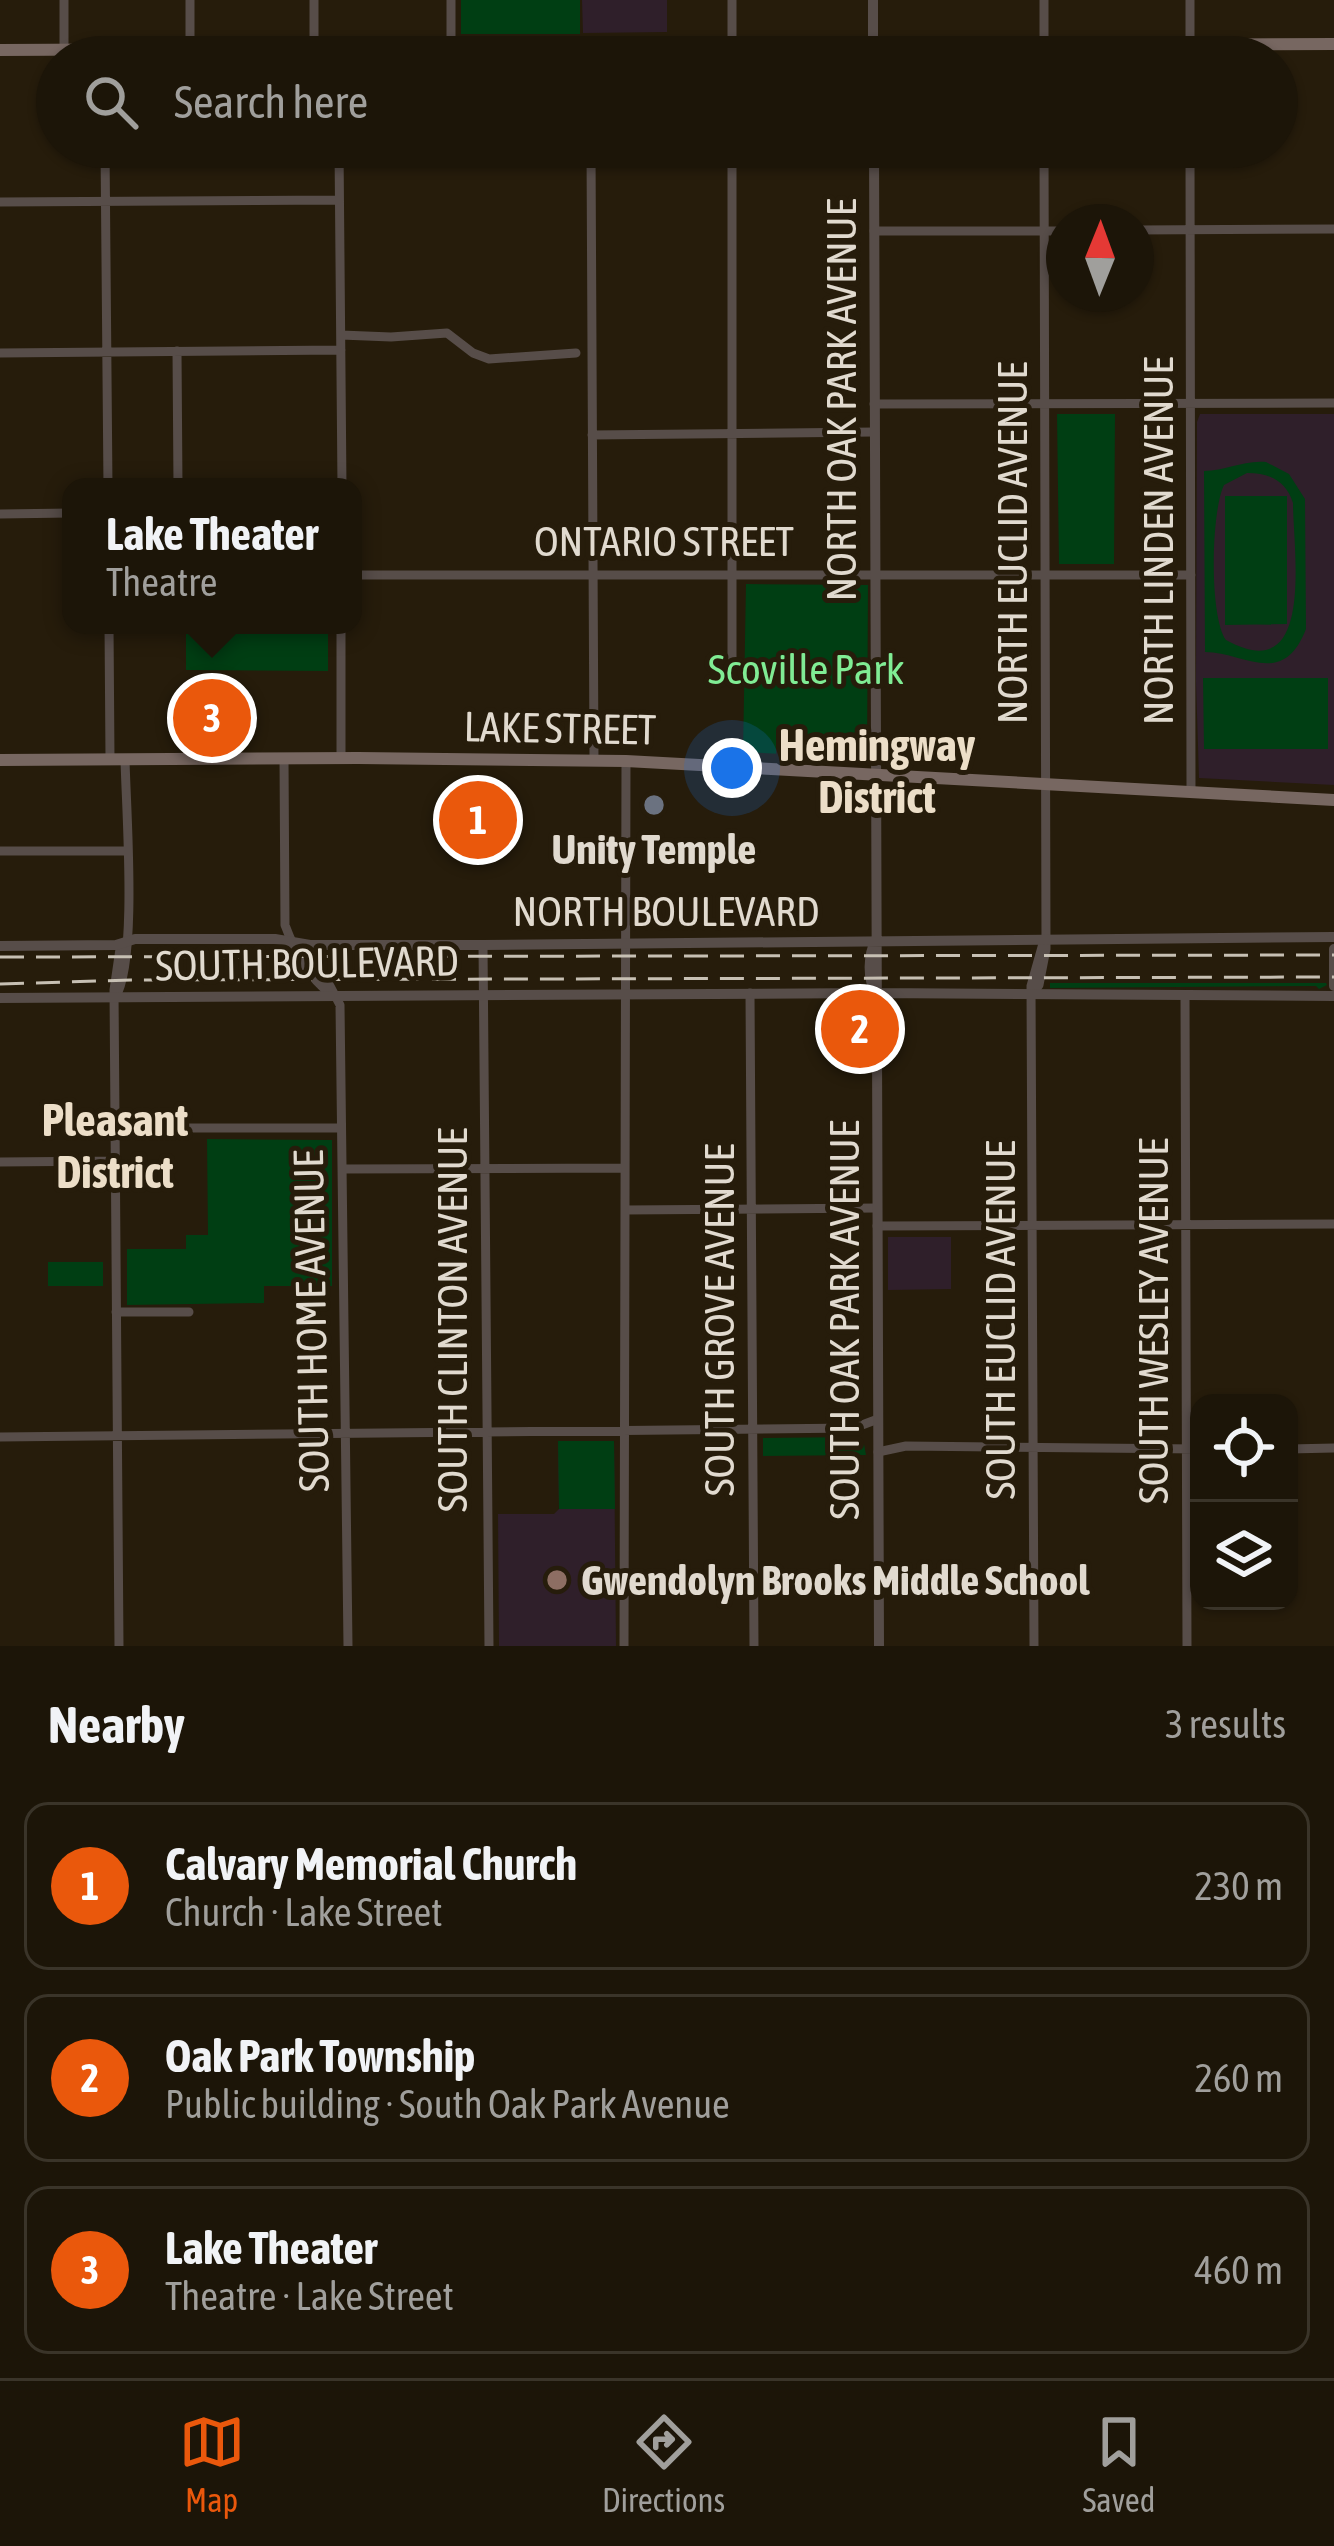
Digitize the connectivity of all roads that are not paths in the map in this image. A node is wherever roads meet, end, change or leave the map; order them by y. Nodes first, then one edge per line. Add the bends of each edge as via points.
1 (64, 0) edge
2 (190, 0) edge
3 (314, 0) edge
4 (451, 0) edge
5 (732, 0) edge
6 (873, 0) edge
7 (1044, 0) edge
8 (1190, 0) edge
9 (64, 36) edge
10 (190, 36) edge
11 (314, 36) edge
12 (451, 36) edge
13 (732, 36) edge
14 (873, 36) edge
15 (1044, 36) edge
16 (1190, 36) edge
17 (1334, 44) edge
18 (1298, 46) edge
19 (0, 50) edge
20 (36, 50) edge
21 (105, 168) edge
22 (339, 168) edge
23 (591, 168) edge
24 (732, 168) edge
25 (874, 168) edge
26 (1044, 168) edge
27 (1190, 168) edge
28 (339, 200) junction
29 (106, 201) junction
30 (0, 202) edge
31 (1044, 230) junction
32 (1154, 230) edge
33 (1190, 230) junction
34 (1334, 230) edge
35 (874, 231) junction
36 (340, 334) junction
37 (341, 350) junction
38 (177, 351) junction
39 (107, 352) junction
40 (0, 353) edge
41 (576, 353) dead end
42 (1334, 403) edge
43 (874, 404) junction
44 (1044, 404) junction
45 (1190, 404) junction
46 (874, 432) junction
47 (733, 434) junction
48 (592, 435) junction
49 (108, 478) edge
50 (178, 478) edge
51 (342, 478) edge
52 (62, 513) edge
53 (0, 514) edge
54 (593, 573) junction
55 (733, 574) junction
56 (362, 575) edge
57 (875, 575) junction
58 (1045, 575) junction
59 (1191, 575) junction
60 (109, 634) edge
61 (341, 634) edge
62 (732, 658) dead end
63 (284, 758) junction
64 (341, 758) junction
65 (110, 759) junction
66 (125, 759) junction
67 (0, 760) edge
68 (594, 760) junction
69 (626, 761) junction
70 (875, 773) junction
71 (1045, 782) junction
72 (1191, 791) junction
73 (1334, 800) edge
74 (0, 851) edge
75 (127, 851) junction
76 (1334, 937) edge
77 (1044, 939) junction
78 (876, 940) junction
79 (126, 942) junction
80 (291, 942) junction
81 (625, 944) junction
82 (483, 945) junction
83 (0, 946) edge
84 (1334, 950) edge
85 (1334, 986) edge
86 (750, 993) junction
87 (876, 993) junction
88 (1033, 993) junction
89 (483, 994) junction
90 (625, 994) junction
91 (1185, 996) junction
92 (1334, 996) edge
93 (334, 997) junction
94 (0, 998) edge
95 (115, 998) junction
96 (115, 1128) junction
97 (341, 1128) junction
98 (116, 1161) junction
99 (0, 1162) edge
100 (626, 1168) junction
101 (342, 1169) junction
102 (484, 1169) junction
103 (877, 1208) junction
104 (751, 1209) junction
105 (626, 1210) junction
106 (1334, 1224) edge
107 (1186, 1225) junction
108 (877, 1226) junction
109 (1032, 1226) junction
110 (116, 1312) junction
111 (189, 1312) dead end
112 (878, 1419) junction
113 (854, 1428) junction
114 (753, 1429) junction
115 (626, 1430) junction
116 (486, 1432) junction
117 (346, 1433) junction
118 (116, 1436) junction
119 (0, 1437) edge
120 (878, 1444) junction
121 (1033, 1448) junction
122 (1334, 1448) edge
123 (1298, 1449) edge
124 (1186, 1450) junction
125 (1190, 1450) edge
126 (119, 1646) edge
127 (348, 1646) edge
128 (488, 1646) edge
129 (627, 1646) edge
130 (754, 1646) edge
131 (879, 1646) edge
132 (1034, 1646) edge
133 (1187, 1646) edge

1 - 9 street
2 - 10 street
3 - 11 street
4 - 12 street
5 - 13 street
6 - 14 street
7 - 15 street
8 - 16 street
17 - 18 main road
19 - 20 main road
21 - 29 street
22 - 28 street
23 - 48 street
24 - 47 street
25 - 35 street, NORTH OAK PARK AVENUE
26 - 31 street, NORTH EUCLID AVENUE
27 - 33 street, NORTH LINDEN AVENUE
28 - 29 street
28 - 36 street
29 - 30 street
29 - 39 street
31 - 35 street
31 - 44 street, NORTH EUCLID AVENUE
32 - 33 street
33 - 34 street
33 - 45 street, NORTH LINDEN AVENUE
35 - 43 street, NORTH OAK PARK AVENUE
36 - 37 street
36 - 41 street via 447,333 489,359
37 - 38 street
37 - 51 street
38 - 39 street
38 - 50 street
39 - 40 street
39 - 49 street
42 - 45 street
43 - 44 street
43 - 46 street, NORTH OAK PARK AVENUE
44 - 45 street
44 - 58 street, NORTH EUCLID AVENUE
45 - 59 street, NORTH LINDEN AVENUE
46 - 47 street
46 - 57 street, NORTH OAK PARK AVENUE
47 - 48 street
47 - 55 street
48 - 54 street
52 - 53 street
54 - 55 street, ONTARIO STREET
54 - 56 street, ONTARIO STREET
54 - 68 street
55 - 57 street, ONTARIO STREET
55 - 62 street
57 - 58 street, ONTARIO STREET
57 - 70 street, NORTH OAK PARK AVENUE
58 - 59 street, ONTARIO STREET
58 - 71 street, NORTH EUCLID AVENUE
59 - 72 street, NORTH LINDEN AVENUE
60 - 65 street
61 - 64 street
63 - 64 main road, LAKE STREET
63 - 66 main road, LAKE STREET
63 - 80 street via 284,919
64 - 68 main road, LAKE STREET
65 - 66 main road, LAKE STREET
65 - 67 main road, LAKE STREET
66 - 75 street
68 - 69 main road, LAKE STREET
69 - 70 main road, LAKE STREET
69 - 81 street
70 - 71 main road, LAKE STREET
70 - 78 street, NORTH OAK PARK AVENUE
71 - 72 main road, LAKE STREET
71 - 77 street, NORTH EUCLID AVENUE
72 - 73 main road, LAKE STREET
74 - 75 street
75 - 79 street
76 - 77 street, NORTH BOULEVARD
77 - 78 street, NORTH BOULEVARD
77 - 88 street, NORTH EUCLID AVENUE
78 - 81 street, NORTH BOULEVARD
78 - 87 street, NORTH OAK PARK AVENUE
79 - 80 street, NORTH BOULEVARD
79 - 83 street, NORTH BOULEVARD
79 - 95 street
80 - 82 street, NORTH BOULEVARD
80 - 93 street, SOUTH HOME AVENUE
81 - 82 street, NORTH BOULEVARD
81 - 90 street
82 - 89 street, SOUTH CLINTON AVENUE
84 - 85 street
86 - 87 street, SOUTH BOULEVARD
86 - 90 street, SOUTH BOULEVARD
86 - 104 street, SOUTH GROVE AVENUE
87 - 88 street, SOUTH BOULEVARD
87 - 103 street, SOUTH OAK PARK AVENUE
88 - 91 street, SOUTH BOULEVARD
88 - 109 street, SOUTH EUCLID AVENUE
89 - 90 street, SOUTH BOULEVARD
89 - 93 street, SOUTH BOULEVARD
89 - 102 street, SOUTH CLINTON AVENUE
90 - 100 street
91 - 92 street, SOUTH BOULEVARD
91 - 107 street, SOUTH WESLEY AVENUE
93 - 95 street, SOUTH BOULEVARD
93 - 97 street, SOUTH HOME AVENUE
94 - 95 street, SOUTH BOULEVARD
95 - 96 street
96 - 97 street
96 - 98 street
97 - 101 street, SOUTH HOME AVENUE
98 - 99 street
98 - 110 street
100 - 102 street
100 - 105 street
101 - 102 street
101 - 117 street, SOUTH HOME AVENUE
102 - 116 street, SOUTH CLINTON AVENUE
103 - 104 street
103 - 108 street, SOUTH OAK PARK AVENUE
104 - 105 street
104 - 114 street, SOUTH GROVE AVENUE
105 - 115 street
106 - 107 street
107 - 109 street
107 - 124 street, SOUTH WESLEY AVENUE
108 - 109 street
108 - 112 street, SOUTH OAK PARK AVENUE
109 - 121 street, SOUTH EUCLID AVENUE
110 - 111 street
110 - 118 street
112 - 113 street
112 - 120 street, SOUTH OAK PARK AVENUE
113 - 114 street
113 - 120 street
114 - 115 street
114 - 130 street, SOUTH GROVE AVENUE
115 - 116 street
115 - 129 street
116 - 117 street
116 - 128 street, SOUTH CLINTON AVENUE
117 - 118 street
117 - 127 street, SOUTH HOME AVENUE
118 - 119 street
118 - 126 street
120 - 121 street
120 - 131 street, SOUTH OAK PARK AVENUE
121 - 124 street
121 - 132 street, SOUTH EUCLID AVENUE
122 - 123 street
124 - 125 street
124 - 133 street, SOUTH WESLEY AVENUE

